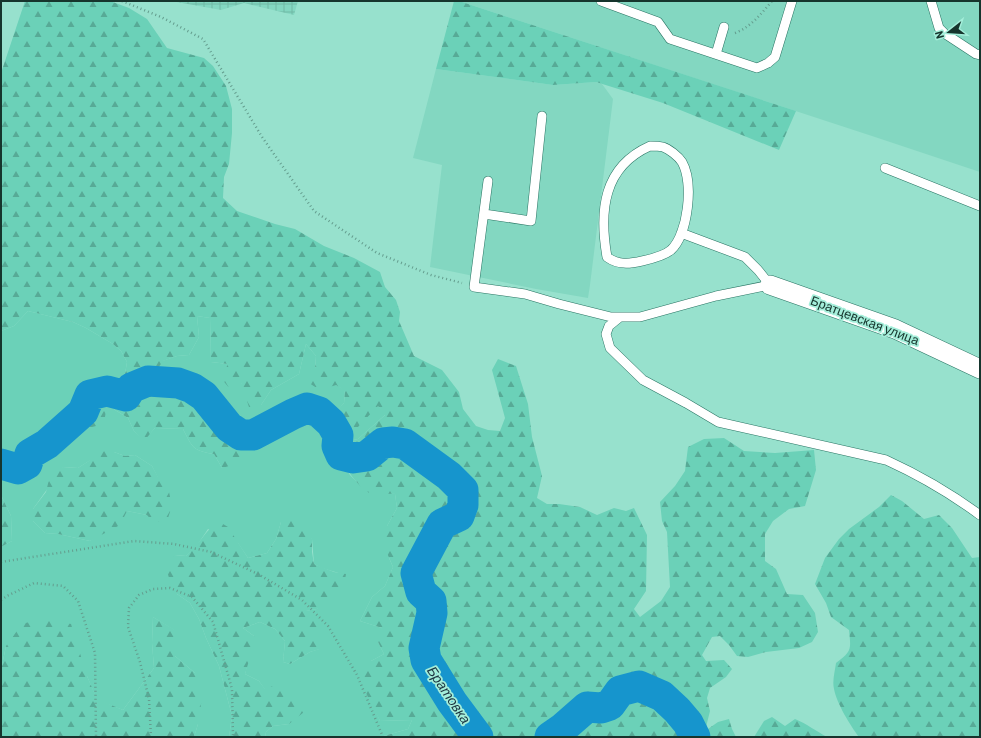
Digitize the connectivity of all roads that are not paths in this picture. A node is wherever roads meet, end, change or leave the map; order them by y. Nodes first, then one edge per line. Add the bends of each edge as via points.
1 (601, 1) edge
2 (792, 1) edge
3 (931, 1) edge
4 (724, 27) dead end
5 (716, 54) junction
6 (980, 55) edge
7 (542, 116) dead end
8 (884, 168) dead end
9 (488, 181) dead end
10 (980, 206) edge
11 (484, 214) junction
12 (681, 233) junction
13 (770, 285) junction
14 (620, 317) junction
15 (980, 369) edge
16 (980, 515) edge

1 - 5 lane via 658,22 670,38
2 - 5 lane via 775,57 768,63 757,68
3 - 6 lane via 939,28
4 - 5 lane
7 - 11 lane via 531,221
8 - 10 lane
9 - 11 lane
11 - 14 lane via 474,287 525,294 611,317
12 - 12 lane via 686,218 687,176 682,162 672,152 662,147 650,146 630,157 613,178 607,192 603,226 607,256 614,262 626,263 654,258 670,251
12 - 13 lane via 745,257
13 - 14 lane via 716,296 640,318
13 - 15 street, Братцевская улица via 895,329
14 - 16 lane via 608,326 606,334 610,348 643,380 718,422 886,460 957,498

